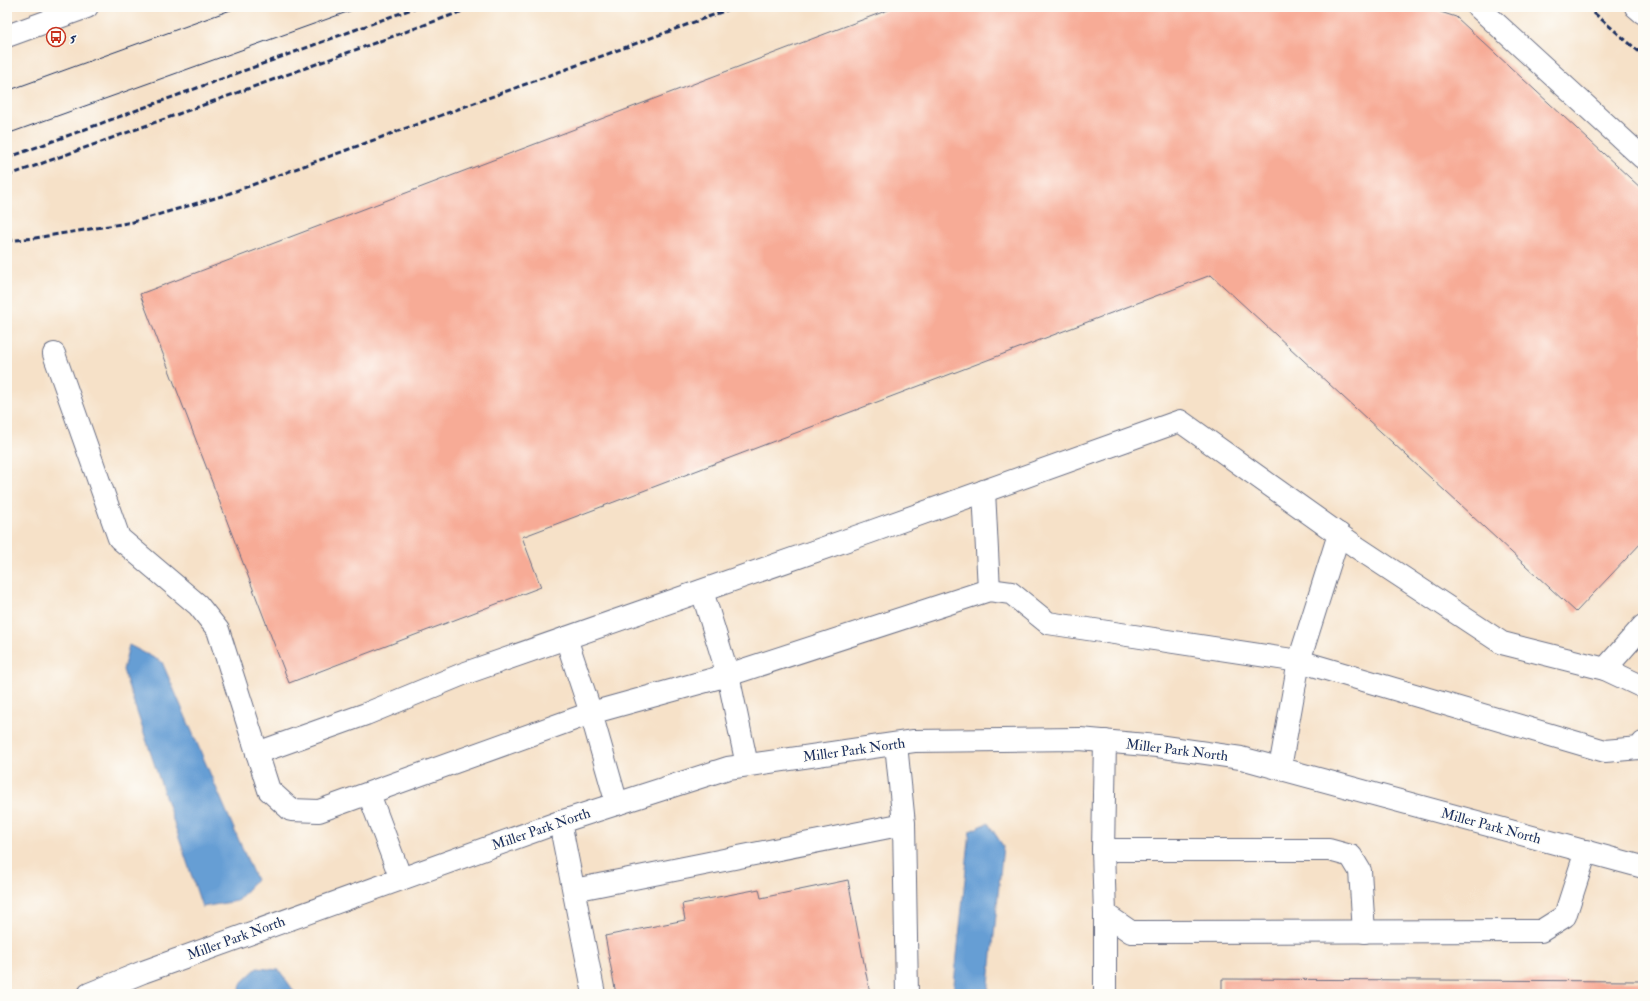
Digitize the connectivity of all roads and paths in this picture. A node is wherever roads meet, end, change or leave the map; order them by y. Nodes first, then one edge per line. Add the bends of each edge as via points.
1 (87, 7) edge
2 (1478, 7) edge
3 (1636, 7) edge
4 (1643, 13) edge
5 (7, 36) edge
6 (1643, 158) edge
7 (54, 354) dead end
8 (984, 491) junction
9 (1339, 534) junction
10 (989, 590) junction
11 (702, 591) junction
12 (1643, 626) edge
13 (566, 638) junction
14 (1299, 661) junction
15 (1605, 669) junction
16 (728, 676) junction
17 (1643, 687) edge
18 (591, 713) junction
19 (1105, 741) junction
20 (1643, 743) edge
21 (896, 744) junction
22 (257, 753) junction
23 (747, 765) junction
24 (1280, 768) junction
25 (369, 794) junction
26 (617, 804) junction
27 (560, 822) junction
28 (904, 824) junction
29 (1103, 850) junction
30 (1586, 851) junction
31 (1643, 867) edge
32 (401, 879) junction
33 (574, 890) junction
34 (1105, 914) junction
35 (1364, 932) junction
36 (89, 994) edge
37 (594, 994) edge
38 (907, 994) edge
39 (1105, 994) edge

1 - 5 street
2 - 6 street
3 - 4 street
7 - 22 street via 119,538 198,605 218,630
8 - 9 street via 1180,421
8 - 10 street
8 - 11 street
9 - 14 street
9 - 15 street via 1502,643
10 - 14 street via 1011,593 1048,623
10 - 16 street
11 - 13 street
11 - 16 street
12 - 15 street
13 - 18 street
13 - 22 street via 463,674 366,714
14 - 20 street via 1605,751 1639,748
14 - 24 street
15 - 17 street
16 - 18 street
16 - 23 street
18 - 25 street
18 - 26 street
19 - 21 street, Miller Park North via 914,741
19 - 24 street, Miller Park North via 1241,758
19 - 29 street
21 - 23 street, Miller Park North
21 - 28 street
22 - 25 street via 269,790 291,810 319,811
23 - 26 street, Miller Park North via 728,768
24 - 30 street, Miller Park North
25 - 32 street
26 - 27 street, Miller Park North
27 - 32 street, Miller Park North
27 - 33 street
28 - 33 street
28 - 38 street
29 - 34 street
29 - 35 street via 1329,850 1351,856 1360,870
30 - 31 street, Miller Park North
30 - 35 street via 1564,916 1541,931
32 - 36 street, Miller Park North
33 - 37 street
34 - 35 street via 1131,932
34 - 39 street

